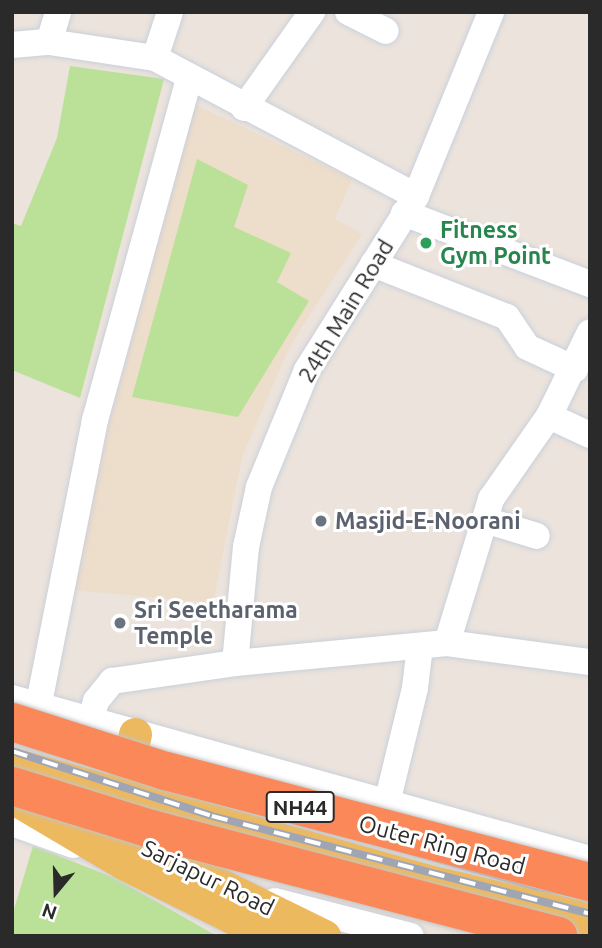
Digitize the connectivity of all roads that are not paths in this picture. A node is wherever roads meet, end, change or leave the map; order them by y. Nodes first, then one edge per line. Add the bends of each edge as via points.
1 (58, 12) edge
2 (170, 12) edge
3 (312, 12) edge
4 (348, 12) edge
5 (491, 12) edge
6 (386, 31) dead end
7 (49, 42) junction
8 (12, 44) edge
9 (155, 58) junction
10 (189, 78) junction
11 (244, 108) junction
12 (410, 205) junction
13 (373, 264) junction
14 (590, 284) edge
15 (590, 332) edge
16 (575, 369) junction
17 (549, 416) junction
18 (590, 435) edge
19 (485, 520) junction
20 (537, 536) dead end
21 (447, 643) junction
22 (420, 646) junction
23 (590, 662) edge
24 (235, 663) junction
25 (12, 698) edge
26 (25, 715) edge
27 (90, 722) junction
28 (135, 734) junction
29 (12, 742) edge
30 (12, 764) edge
31 (12, 786) edge
32 (123, 788) junction
33 (12, 797) edge
34 (387, 803) junction
35 (12, 823) edge
36 (590, 859) edge
37 (123, 863) junction
38 (590, 882) edge
39 (240, 893) junction
40 (590, 919) edge
41 (270, 936) edge
42 (324, 936) edge
43 (411, 936) edge
44 (558, 936) edge

1 - 7 street
2 - 9 street
3 - 11 street
4 - 6 street
5 - 12 street, 24th Main Road
7 - 8 street
7 - 9 street
9 - 10 street
10 - 11 street
10 - 26 street via 95,419
11 - 12 street
12 - 13 street, 24th Main Road
12 - 14 street
13 - 16 street via 507,317 527,347
13 - 24 street, 24th Main Road via 307,370 259,487 246,547
15 - 16 street
16 - 17 street
17 - 18 street
17 - 19 street via 491,499
19 - 20 street
19 - 21 street
21 - 22 street
21 - 23 street
22 - 24 street
22 - 34 street via 415,688
24 - 27 street via 112,681 96,701
25 - 26 street
26 - 27 street
26 - 38 highway, Outer Ring Road / NH44, bridge via 166,771
27 - 28 street
28 - 32 main road, Sarjapur Road
28 - 34 street
29 - 32 main road
30 - 32 main road, Outer Ring Road
31 - 44 highway, NH44, bridge via 152,829
32 - 39 main road, Sarjapur Road via 123,830 135,843 185,871
32 - 40 main road, Outer Ring Road via 424,880
33 - 37 main road, Sarjapur Road
34 - 36 street
35 - 37 street
37 - 39 street
37 - 41 main road, Sarjapur Road
39 - 42 main road, Sarjapur Road
39 - 43 street

